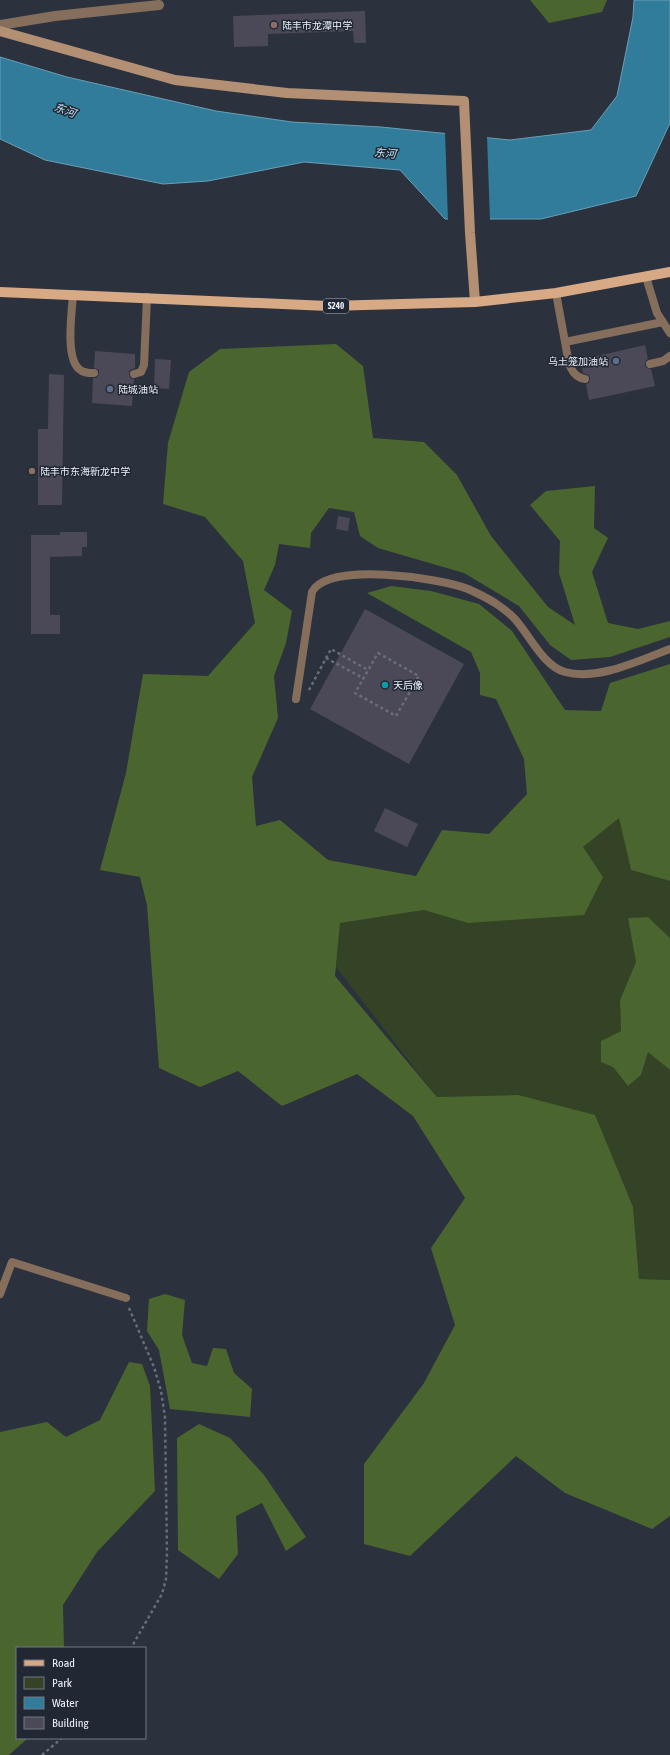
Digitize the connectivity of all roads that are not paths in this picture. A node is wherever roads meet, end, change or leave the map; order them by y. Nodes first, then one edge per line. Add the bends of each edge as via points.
1 (158, 5) dead end
2 (0, 25) edge
3 (0, 32) edge
4 (670, 272) edge
5 (646, 277) junction
6 (0, 292) edge
7 (556, 293) junction
8 (73, 294) junction
9 (147, 298) junction
10 (475, 302) junction
11 (663, 322) junction
12 (670, 333) edge
13 (565, 342) junction
14 (670, 356) edge
15 (650, 364) dead end
16 (94, 373) dead end
17 (134, 374) dead end
18 (585, 379) dead end
19 (670, 649) edge
20 (296, 696) road end
21 (0, 1294) edge
22 (126, 1298) road end

1 - 2 street via 55,16
3 - 10 street via 175,80 287,93 464,101
4 - 5 main road, S240
5 - 7 main road, S240
5 - 11 lane via 657,313
6 - 8 main road, S240
7 - 10 main road, S240
7 - 13 lane
8 - 9 main road, S240
8 - 16 lane via 72,357 79,369
9 - 10 main road, S240 via 328,306
9 - 17 lane via 144,365 141,372
11 - 12 lane
11 - 13 lane
13 - 18 lane via 573,374
14 - 15 lane via 663,361
19 - 20 lane via 602,672 580,675 564,672 548,660 514,618 495,603 468,589 410,576 342,576 315,585 312,592
21 - 22 lane via 12,1262

